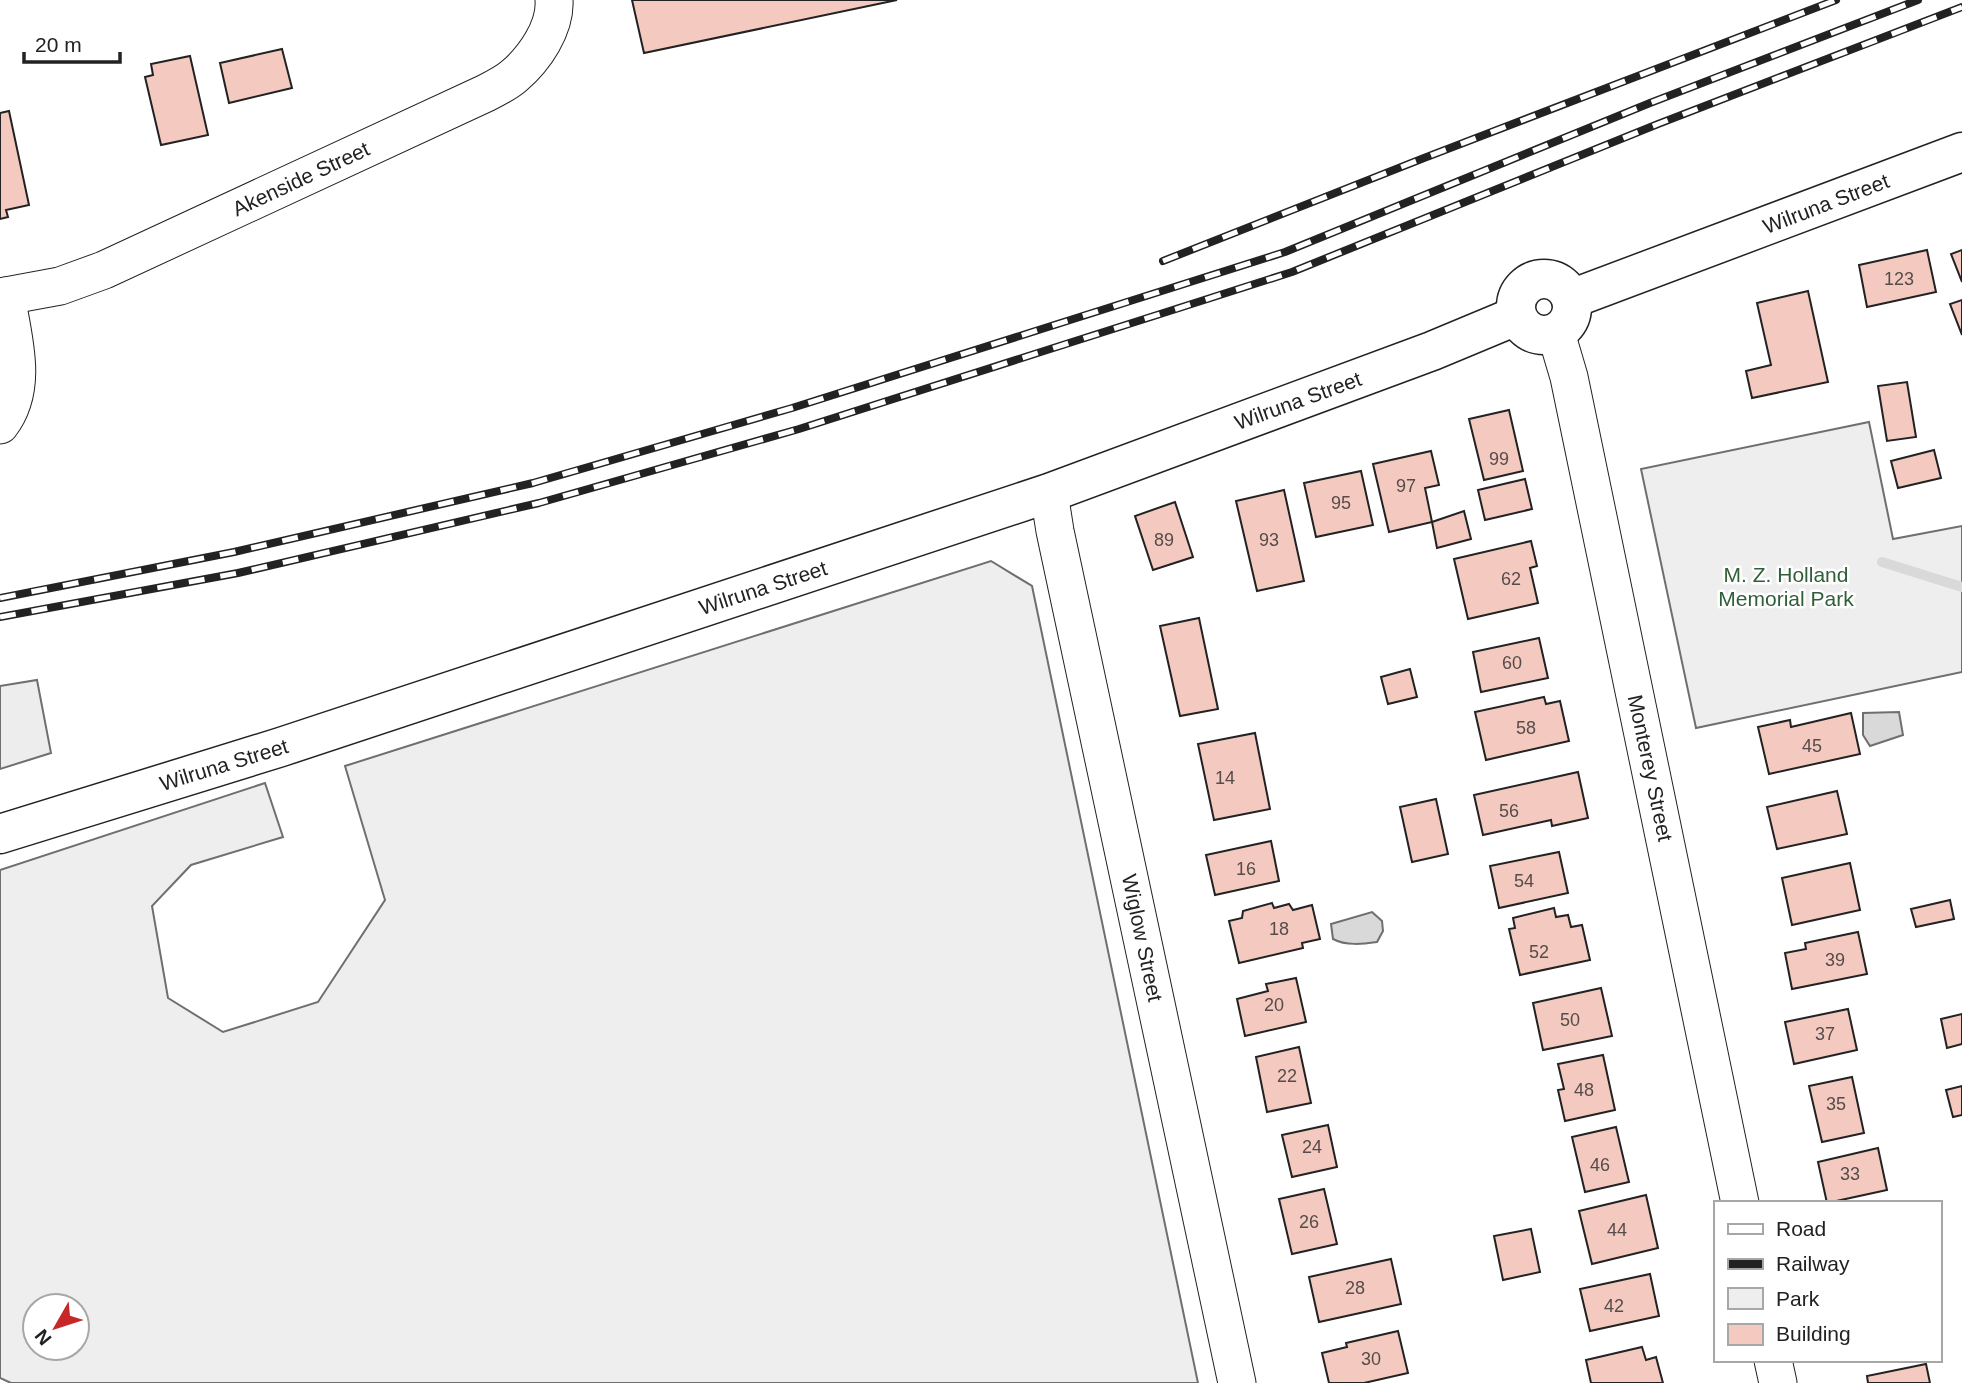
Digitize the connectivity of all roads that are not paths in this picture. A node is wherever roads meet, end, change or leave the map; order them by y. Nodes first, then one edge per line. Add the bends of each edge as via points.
1 (554, 0) edge
2 (1962, 152) edge
3 (3, 296) edge
4 (1571, 299) junction
5 (1517, 316) junction
6 (1556, 333) junction
7 (0, 425) edge
8 (1049, 494) junction
9 (0, 834) edge
10 (1740, 1201) edge
11 (1773, 1362) edge
12 (1237, 1383) edge
13 (1777, 1383) edge

1 - 3 street, Akenside Street via 539,47 512,78 486,93 104,270 60,286
2 - 4 main road, Wilruna Street
3 - 7 street via 16,354 17,385
4 - 5 main road via 1559,283 1535,280 1521,289
4 - 6 main road via 1572,315
5 - 6 main road via 1521,325 1537,335
5 - 8 main road, Wilruna Street
6 - 10 street, Monterey Street via 1569,377
8 - 9 main road, Wilruna Street via 281,747
8 - 12 street, Wiglow Street
11 - 13 street

